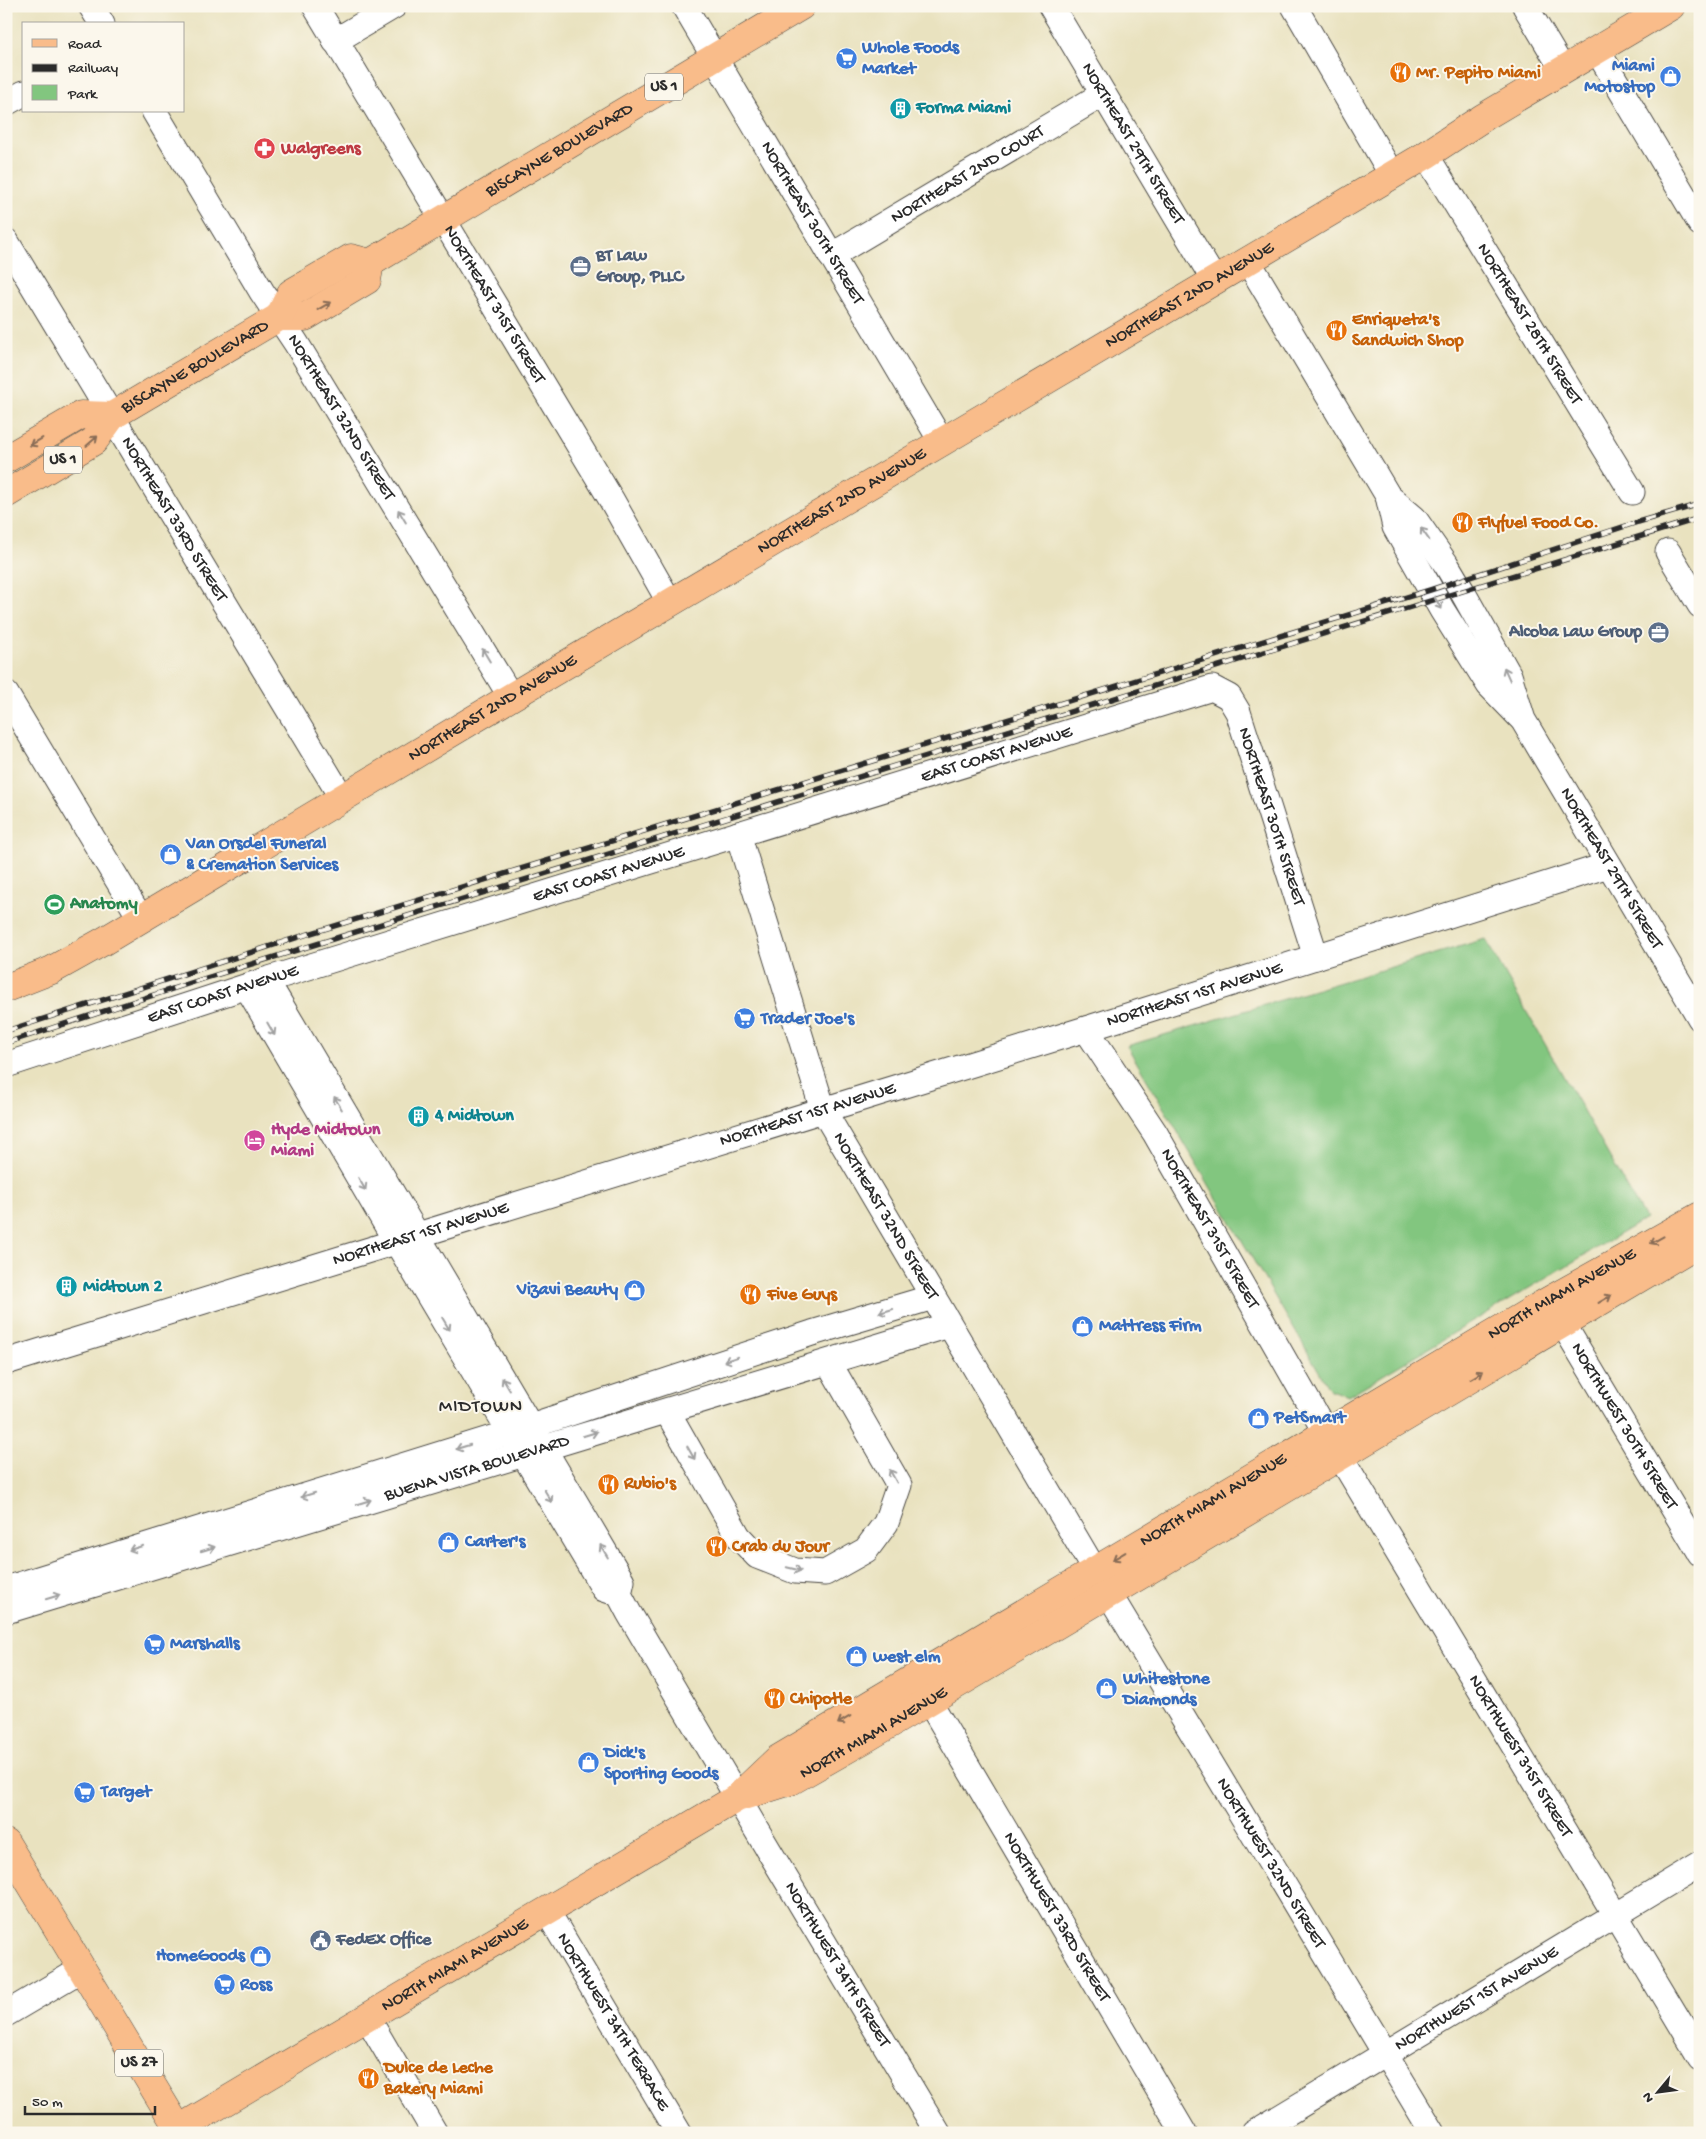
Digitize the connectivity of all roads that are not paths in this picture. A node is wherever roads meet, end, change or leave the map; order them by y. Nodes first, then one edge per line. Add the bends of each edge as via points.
1 (91, 6) edge
2 (315, 6) edge
3 (394, 6) edge
4 (684, 6) edge
5 (800, 6) edge
6 (1051, 6) edge
7 (1294, 6) edge
8 (1526, 6) edge
9 (1671, 6) edge
10 (101, 22) edge
11 (335, 40) junction
12 (1597, 50) junction
13 (714, 58) junction
14 (1563, 70) junction
15 (22, 94) edge
16 (1102, 94) junction
17 (6, 103) edge
18 (155, 112) edge
19 (1426, 155) junction
20 (1392, 175) junction
21 (442, 220) junction
22 (1700, 223) edge
23 (6, 241) edge
24 (831, 256) junction
25 (1248, 261) junction
26 (1214, 280) junction
27 (279, 317) junction
28 (112, 416) junction
29 (941, 442) junction
30 (6, 460) edge
31 (1632, 492) dead end
32 (6, 494) edge
33 (1668, 552) dead end
34 (670, 603) junction
35 (1700, 605) edge
36 (1212, 688) joint
37 (6, 694) edge
38 (511, 697) junction
39 (342, 798) junction
40 (738, 834) junction
41 (1608, 865) junction
42 (141, 919) junction
43 (1316, 957) junction
44 (257, 983) junction
45 (6, 988) edge
46 (1700, 1018) edge
47 (1086, 1029) junction
48 (6, 1066) edge
49 (823, 1110) junction
50 (1700, 1216) edge
51 (407, 1238) junction
52 (1700, 1242) edge
53 (933, 1297) junction
54 (1563, 1324) junction
55 (949, 1325) junction
56 (1492, 1334) junction
57 (6, 1362) edge
58 (829, 1363) junction
59 (667, 1411) junction
60 (520, 1429) junction
61 (1326, 1433) junction
62 (533, 1451) junction
63 (1340, 1456) junction
64 (1700, 1553) edge
65 (1095, 1571) junction
66 (1146, 1572) junction
67 (6, 1589) edge
68 (1109, 1594) junction
69 (6, 1611) edge
70 (928, 1702) junction
71 (870, 1736) junction
72 (737, 1798) junction
73 (6, 1843) edge
74 (1700, 1864) edge
75 (547, 1911) junction
76 (1614, 1915) junction
77 (82, 1969) junction
78 (6, 2014) edge
79 (367, 2017) junction
80 (1385, 2053) junction
81 (1700, 2056) edge
82 (177, 2131) edge
83 (435, 2133) edge
84 (679, 2133) edge
85 (938, 2133) edge
86 (1184, 2133) edge
87 (1254, 2133) edge
88 (1433, 2133) edge

1 - 10 street
2 - 11 street, NORTHEAST 31ST STREET
3 - 11 street
4 - 13 street, NORTHEAST 30TH STREET
5 - 13 main road, BISCAYNE BOULEVARD / US 1
6 - 16 street, NORTHEAST 29TH STREET
7 - 20 street
8 - 14 street
9 - 12 main road, NORTHEAST 2ND AVENUE
11 - 21 street, NORTHEAST 31ST STREET
12 - 14 main road, NORTHEAST 2ND AVENUE
12 - 22 street
13 - 21 main road, BISCAYNE BOULEVARD / US 1
13 - 24 street, NORTHEAST 30TH STREET
14 - 19 main road, NORTHEAST 2ND AVENUE
15 - 17 street
16 - 24 street, NORTHEAST 2ND COURT
16 - 26 street, NORTHEAST 29TH STREET
18 - 27 street, NORTHEAST 32ND STREET
19 - 20 main road, NORTHEAST 2ND AVENUE
19 - 31 street, NORTHEAST 28TH STREET
20 - 25 main road, NORTHEAST 2ND AVENUE
21 - 27 main road, BISCAYNE BOULEVARD / US 1 via 370,263 350,258 291,293
21 - 34 street, NORTHEAST 31ST STREET via 611,499
23 - 28 street, NORTHEAST 33RD STREET
24 - 29 street, NORTHEAST 30TH STREET
25 - 26 main road, NORTHEAST 2ND AVENUE
25 - 41 street, NORTHEAST 29TH STREET via 1388,496 1395,527 1442,610 1489,685 1523,720
26 - 29 main road, NORTHEAST 2ND AVENUE
27 - 28 main road, BISCAYNE BOULEVARD / US 1
38 -> 27 street, NORTHEAST 32ND STREET
28 -> 30 main road, BISCAYNE BOULEVARD / US 1 via 81,415
32 -> 28 main road, BISCAYNE BOULEVARD / US 1 via 94,441
28 - 39 street, NORTHEAST 33RD STREET
29 - 34 main road, NORTHEAST 2ND AVENUE
33 - 35 street
34 - 38 main road, NORTHEAST 2ND AVENUE
36 - 40 street, EAST COAST AVENUE
36 - 43 street, NORTHEAST 30TH STREET via 1229,697 1238,712
37 - 42 street
38 - 39 main road, NORTHEAST 2ND AVENUE
39 - 42 main road, NORTHEAST 2ND AVENUE
40 - 44 street, EAST COAST AVENUE
40 - 49 street, NORTHEAST 32ND STREET
41 - 43 street, NORTHEAST 1ST AVENUE
41 - 46 street, NORTHEAST 29TH STREET
42 - 45 main road, NORTHEAST 2ND AVENUE via 52,970
43 - 47 street, NORTHEAST 1ST AVENUE
44 - 48 street, EAST COAST AVENUE
44 - 51 street
47 - 49 street, NORTHEAST 1ST AVENUE
47 - 61 street, NORTHEAST 31ST STREET via 1155,1133
49 - 51 street, NORTHEAST 1ST AVENUE
49 - 53 street, NORTHEAST 32ND STREET
50 -> 56 main road, NORTH MIAMI AVENUE
51 - 57 street, NORTHEAST 1ST AVENUE
51 - 60 street
54 -> 52 main road, NORTH MIAMI AVENUE
53 - 55 street, NORTHEAST 32ND STREET
53 -> 60 street, BUENA VISTA BOULEVARD via 812,1333
63 -> 54 main road, NORTH MIAMI AVENUE
54 - 64 street, NORTHWEST 30TH STREET
55 - 58 street, BUENA VISTA BOULEVARD
55 - 65 street, NORTHEAST 32ND STREET
56 - 61 main road, NORTH MIAMI AVENUE
56 - 63 main road via 1435,1384 1359,1430
58 - 59 street, BUENA VISTA BOULEVARD
59 -> 58 street via 738,1536 750,1550 795,1571 825,1572 866,1550 886,1523 899,1485
62 -> 59 street, BUENA VISTA BOULEVARD
60 - 62 street
60 -> 67 street, BUENA VISTA BOULEVARD
61 -> 65 main road, NORTH MIAMI AVENUE
61 - 66 main road via 1306,1461 1185,1533
69 -> 62 street, BUENA VISTA BOULEVARD
62 - 72 street, NORTHWEST 34TH STREET via 622,1582 619,1594
63 - 66 main road, NORTH MIAMI AVENUE
63 - 76 street, NORTHWEST 31ST STREET
65 - 71 main road via 1075,1598 903,1700
65 -> 72 main road, NORTH MIAMI AVENUE via 778,1759
66 - 68 main road, NORTH MIAMI AVENUE
68 - 70 main road, NORTH MIAMI AVENUE
68 - 80 street, NORTHWEST 32ND STREET
70 - 71 main road, NORTH MIAMI AVENUE
70 - 86 street, NORTHWEST 33RD STREET
71 - 72 main road, NORTH MIAMI AVENUE via 791,1781
72 - 75 main road, NORTH MIAMI AVENUE
72 - 85 street, NORTHWEST 34TH STREET
73 - 77 main road, US 27
74 - 76 street, NORTHWEST 1ST AVENUE
75 - 79 main road, NORTH MIAMI AVENUE
75 - 84 street, NORTHWEST 34TH TERRACE
76 - 80 street, NORTHWEST 1ST AVENUE
76 - 81 street, NORTHWEST 31ST STREET
77 - 78 street
77 - 82 main road, US 27
79 - 82 main road, NORTH MIAMI AVENUE
79 - 83 street
80 - 87 street, NORTHWEST 1ST AVENUE
80 - 88 street, NORTHWEST 32ND STREET

